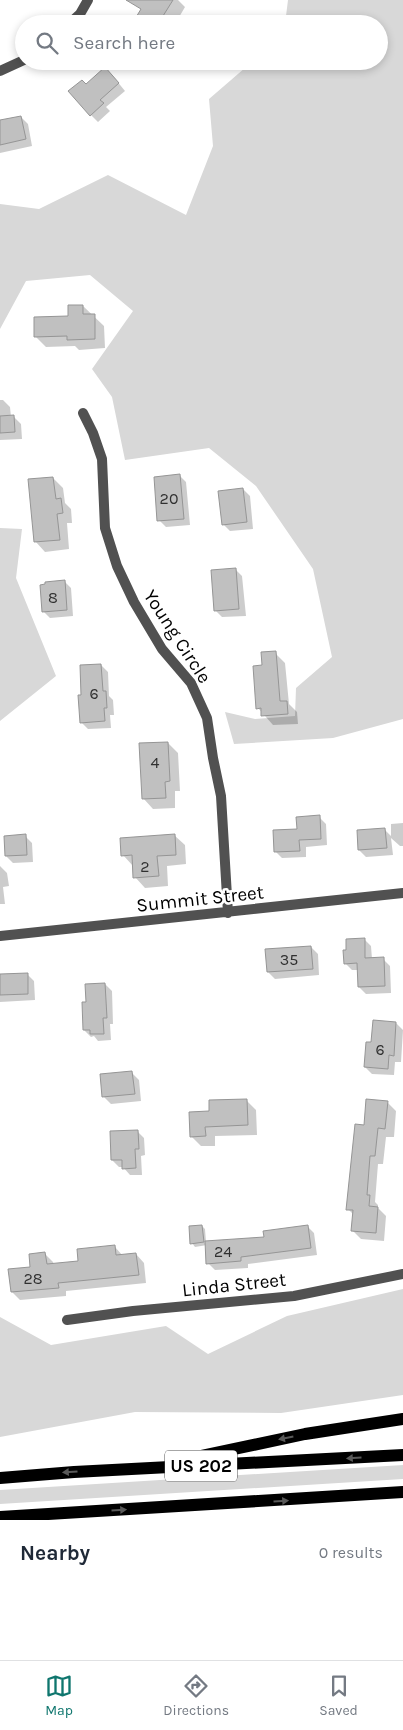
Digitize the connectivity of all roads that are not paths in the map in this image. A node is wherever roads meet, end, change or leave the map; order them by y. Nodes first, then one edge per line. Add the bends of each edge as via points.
1 (88, 0) edge
2 (79, 15) edge
3 (15, 64) edge
4 (0, 71) edge
5 (83, 413) dead end
6 (403, 893) edge
7 (228, 913) junction
8 (0, 936) edge
9 (403, 1274) edge
10 (67, 1320) dead end
11 (403, 1419) edge
12 (403, 1455) edge
13 (140, 1469) junction
14 (0, 1478) edge
15 (403, 1492) edge
16 (0, 1517) edge

1 - 2 street
3 - 4 street
5 - 7 street, Young Circle via 102,459 105,528 117,566 162,650 191,683 207,718 221,796
6 - 7 street, Summit Street
7 - 8 street, Summit Street
9 - 10 street, Linda Street via 294,1296
11 -> 13 main road via 296,1436
12 -> 13 main road, US 202
13 -> 14 main road, US 202
16 -> 15 main road, US 202

